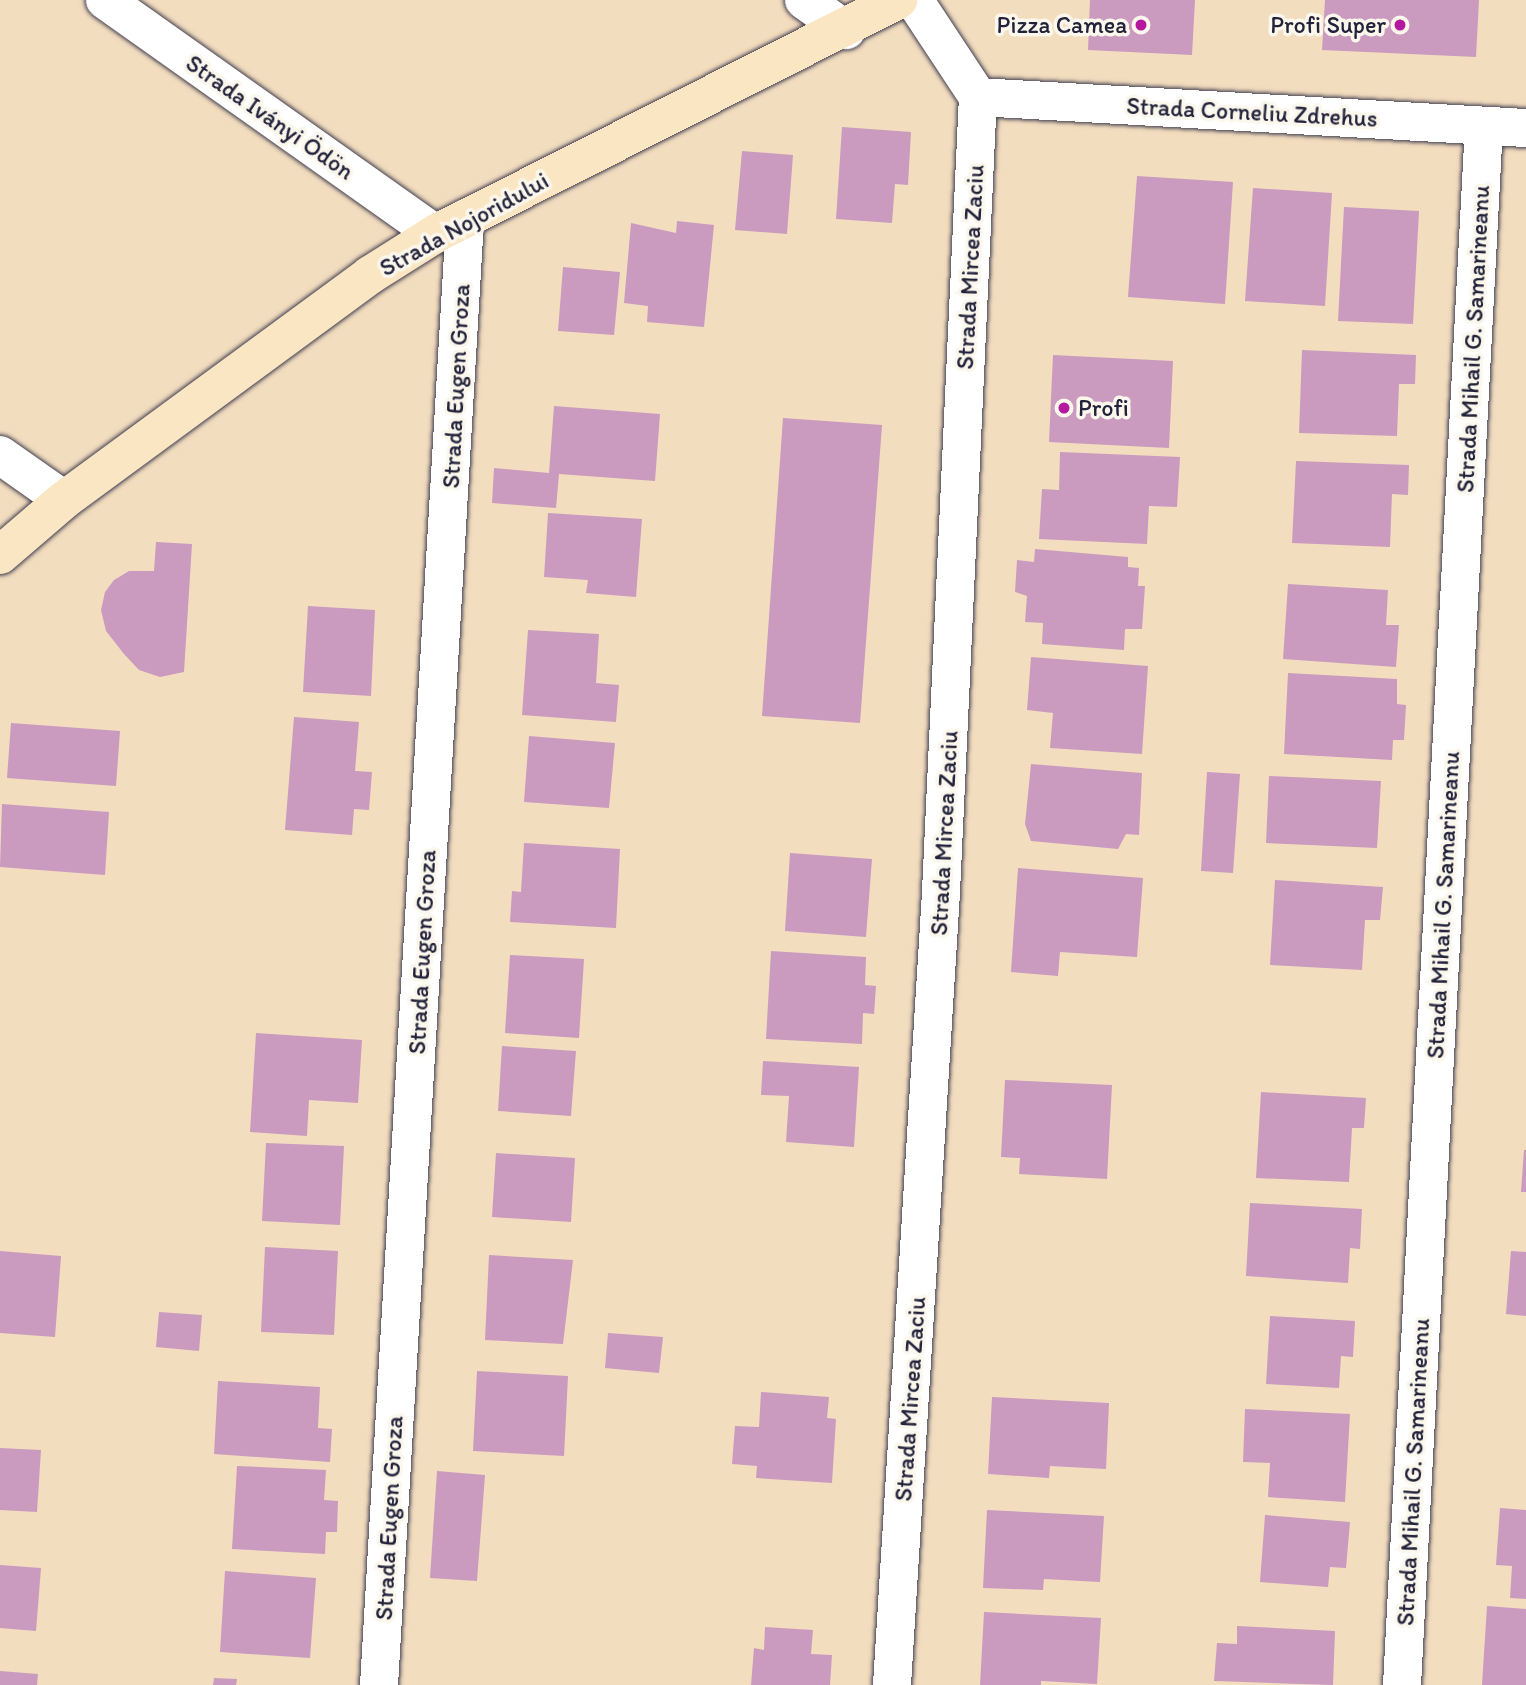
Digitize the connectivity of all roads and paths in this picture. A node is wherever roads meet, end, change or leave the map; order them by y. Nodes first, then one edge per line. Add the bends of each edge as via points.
1 (105, 0) edge
2 (804, 0) edge
3 (898, 0) edge
4 (914, 0) edge
5 (846, 30) junction
6 (978, 97) junction
7 (1484, 126) junction
8 (1526, 128) edge
9 (450, 227) junction
10 (0, 455) edge
11 (64, 500) junction
12 (0, 555) edge
13 (379, 1685) edge
14 (892, 1685) edge
15 (1402, 1685) edge

1 - 9 street, Strada Iványi Ödön
2 - 5 street
3 - 5 main road, Strada Nojoridului
4 - 6 street
5 - 9 main road, Strada Nojoridului
6 - 7 street, Strada Corneliu Zdrehus
6 - 14 street, Strada Mircea Zaciu via 941,892
7 - 8 street, Strada Corneliu Zdrehus
7 - 15 street, Strada Mihail G. Samarineanu
9 - 11 main road, Strada Nojoridului via 370,275
9 - 13 street, Strada Eugen Groza
10 - 11 street
11 - 12 main road, Strada Nojoridului

